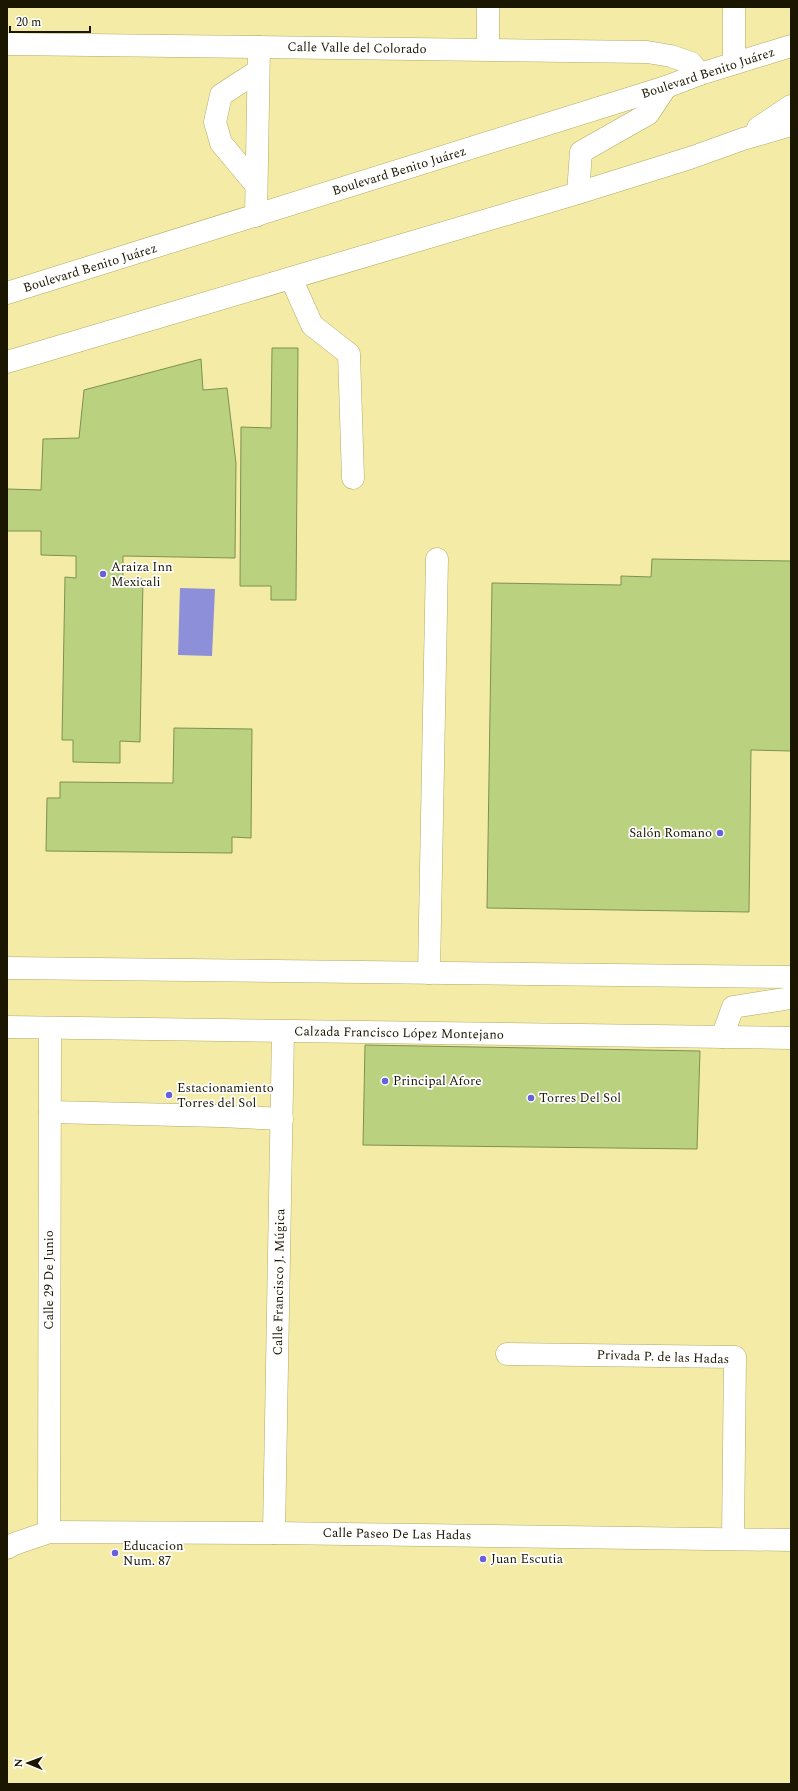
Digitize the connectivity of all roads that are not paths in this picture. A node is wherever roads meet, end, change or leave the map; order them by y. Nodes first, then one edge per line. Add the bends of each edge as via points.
1 (488, 7) edge
2 (734, 7) edge
3 (7, 44) edge
4 (791, 46) edge
5 (259, 47) junction
6 (488, 49) junction
7 (734, 63) junction
8 (258, 71) junction
9 (700, 74) junction
10 (666, 87) junction
11 (791, 106) edge
12 (791, 125) edge
13 (742, 140) junction
14 (256, 185) junction
15 (578, 192) junction
16 (256, 216) junction
17 (291, 278) junction
18 (7, 294) edge
19 (7, 362) edge
20 (353, 478) dead end
21 (437, 559) dead end
22 (7, 968) edge
23 (429, 973) junction
24 (791, 977) edge
25 (791, 998) edge
26 (7, 1027) edge
27 (50, 1028) junction
28 (283, 1032) junction
29 (722, 1037) junction
30 (791, 1038) edge
31 (50, 1112) junction
32 (282, 1119) junction
33 (506, 1354) dead end
34 (49, 1532) junction
35 (274, 1533) junction
36 (733, 1539) junction
37 (791, 1540) edge
38 (7, 1548) edge

1 - 6 main road
2 - 7 main road
3 - 5 main road, Calle Valle del Colorado
4 - 7 main road, Boulevard Benito Juárez
5 - 6 main road, Calle Valle del Colorado
5 - 8 main road
6 - 9 main road, Calle Valle del Colorado via 647,52 691,63
7 - 9 main road, Boulevard Benito Juárez
8 - 14 main road
8 - 14 main road via 220,95 215,122 220,144
9 - 10 main road, Boulevard Benito Juárez
10 - 15 main road via 648,114 581,152
10 - 16 main road, Boulevard Benito Juárez
11 - 13 main road
12 - 13 main road
13 - 15 main road
14 - 16 main road
15 - 17 main road
16 - 18 main road, Boulevard Benito Juárez
17 - 19 main road
17 - 20 main road via 312,325 349,354
21 - 23 main road
22 - 23 main road
23 - 24 main road
25 - 29 main road via 733,1007
26 - 27 main road, Calzada Francisco López Montejano
27 - 28 main road, Calzada Francisco López Montejano
27 - 31 main road, Calle 29 De Junio
28 - 29 main road, Calzada Francisco López Montejano
28 - 32 main road, Calle Francisco J. Múgica
29 - 30 main road, Calzada Francisco López Montejano
31 - 32 main road
31 - 34 main road, Calle 29 De Junio
32 - 35 main road, Calle Francisco J. Múgica
33 - 36 main road, Privada P. de las Hadas via 735,1357
34 - 35 main road, Calle Paseo De Las Hadas
34 - 38 main road, Calle Paseo De Las Hadas
35 - 36 main road, Calle Paseo De Las Hadas
36 - 37 main road, Calle Paseo De Las Hadas

